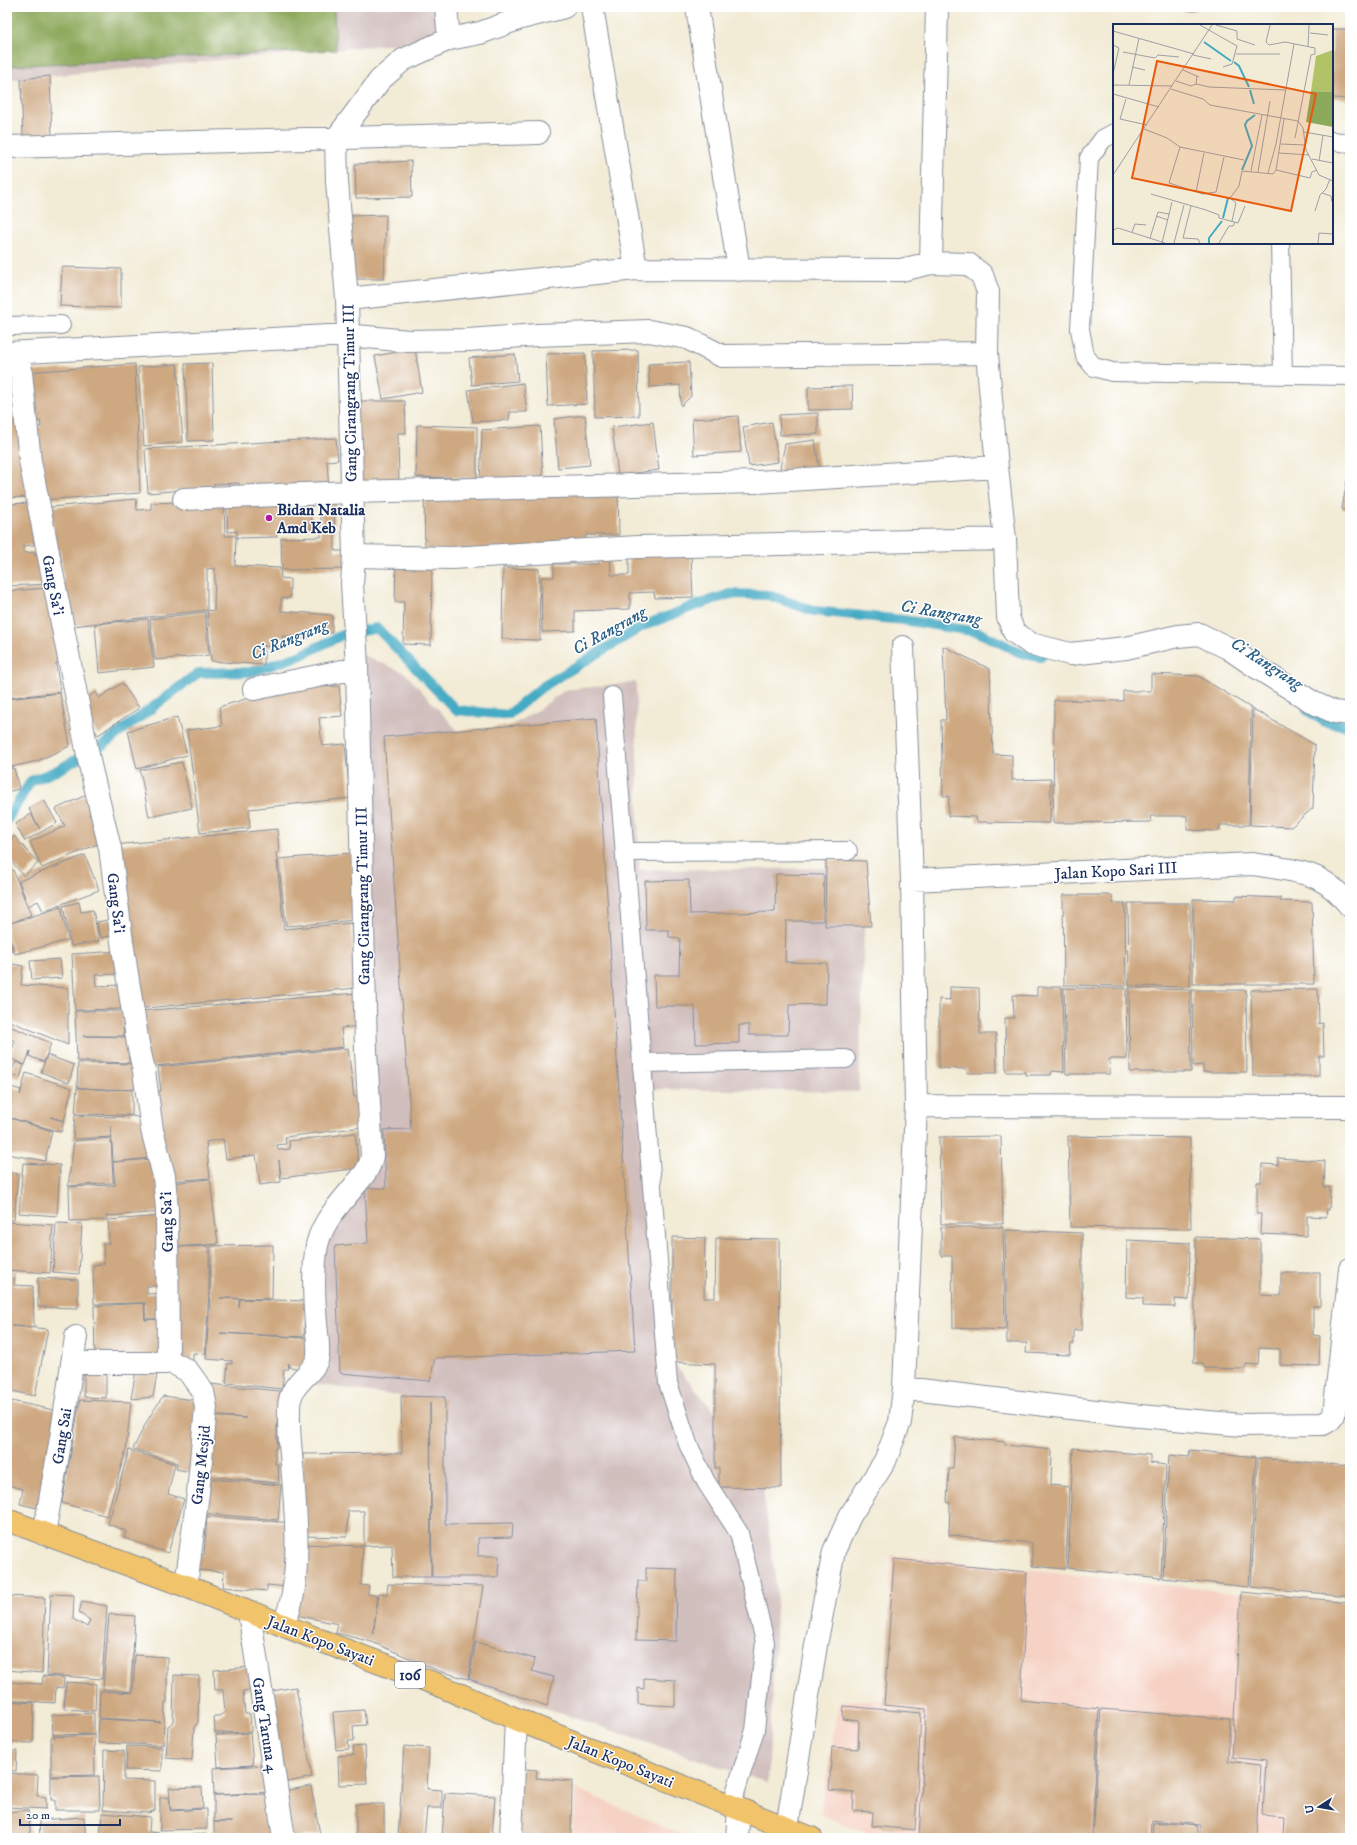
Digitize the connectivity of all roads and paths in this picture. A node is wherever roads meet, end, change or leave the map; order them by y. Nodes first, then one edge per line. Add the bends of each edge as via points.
1 (446, 7) edge
2 (564, 7) edge
3 (592, 7) edge
4 (697, 7) edge
5 (937, 7) edge
6 (449, 39) junction
7 (538, 133) dead end
8 (1113, 134) edge
9 (336, 139) junction
10 (1333, 141) edge
11 (1350, 144) edge
12 (7, 147) edge
13 (1280, 244) edge
14 (931, 263) junction
15 (636, 269) junction
16 (739, 270) junction
17 (346, 299) junction
18 (61, 325) dead end
19 (7, 326) edge
20 (347, 335) junction
21 (13, 353) edge
22 (987, 353) junction
23 (1282, 374) junction
24 (1350, 376) edge
25 (997, 467) junction
26 (351, 492) junction
27 (184, 499) dead end
28 (1005, 539) junction
29 (354, 556) junction
30 (903, 647) dead end
31 (357, 667) junction
32 (254, 689) dead end
33 (612, 696) dead end
34 (1350, 714) edge
35 (848, 851) dead end
36 (625, 852) junction
37 (912, 880) junction
38 (1350, 906) edge
39 (846, 1059) dead end
40 (642, 1063) junction
41 (916, 1106) junction
42 (1350, 1108) edge
43 (1350, 1269) edge
44 (76, 1338) dead end
45 (168, 1360) junction
46 (72, 1363) junction
47 (904, 1388) junction
48 (7, 1520) edge
49 (44, 1534) junction
50 (186, 1586) junction
51 (249, 1612) junction
52 (284, 1626) junction
53 (516, 1719) junction
54 (735, 1807) junction
55 (787, 1828) junction
56 (284, 1838) edge
57 (511, 1838) edge
58 (737, 1838) edge
59 (810, 1838) edge

1 - 6 street
2 - 6 street via 521,18 480,33
3 - 15 street
4 - 16 street
5 - 14 street
6 - 9 street via 403,60 380,80
7 - 9 street
8 - 23 lane via 1103,139 1089,158 1080,329 1085,356 1094,367 1112,372
9 - 12 street
9 - 17 street, Gang Cirangrang Timur III
10 - 11 lane
13 - 23 lane
14 - 16 street via 901,270
14 - 22 street via 968,264 982,275 988,292
15 - 16 street
15 - 17 street
17 - 20 street, Gang Cirangrang Timur III
18 - 19 lane
20 - 21 street
20 - 22 street via 416,341 649,331 687,338 722,356
20 - 26 street, Gang Cirangrang Timur III
21 - 45 street, Gang Sa'i via 30,461 90,765 110,848 152,1130 164,1176 167,1210
22 - 25 street
23 - 24 lane
25 - 26 street via 757,482
25 - 28 street
26 - 27 street
26 - 29 street, Gang Cirangrang Timur III via 345,517
28 - 29 street via 638,547 452,558
28 - 34 street via 1008,617 1014,632 1031,644 1070,654 1126,648 1178,636 1200,634 1228,648 1314,703 1334,712
29 - 31 street, Gang Cirangrang Timur III via 352,584
30 - 37 street
31 - 32 street
31 - 52 street, Gang Cirangrang Timur III via 366,1051 372,1156 366,1172 333,1211 320,1234 316,1250 318,1356 313,1368 294,1387 289,1404 288,1428 296,1552 293,1595
33 - 36 lane
35 - 36 lane
36 - 40 lane
37 - 38 street, Jalan Kopo Sari III via 1252,864 1318,878 1340,894
37 - 41 street
39 - 40 lane
40 - 54 lane via 668,1383 688,1444 706,1482 739,1533 765,1642 755,1730
41 - 42 street
41 - 47 street
43 - 47 street via 1334,1415 1323,1424 1242,1425
44 - 46 street, Gang Sai
45 - 46 street via 165,1363
45 - 50 street, Gang Mesjid via 188,1371 203,1392 206,1407
46 - 49 street, Gang Sai
47 - 55 street via 900,1422 885,1461 850,1516 834,1551 816,1645
48 - 49 main road, Jalan Kopo Sayati / 106
49 - 50 main road, Jalan Kopo Sayati / 106
50 - 51 main road, Jalan Kopo Sayati / 106
51 - 52 main road, Jalan Kopo Sayati / 106
51 - 56 street, Gang Taruna 4
52 - 53 main road, Jalan Kopo Sayati / 106 via 436,1684
53 - 54 main road, Jalan Kopo Sayati / 106
53 - 57 street
54 - 55 main road, Jalan Kopo Sayati / 106
54 - 58 street
55 - 59 main road, Jalan Kopo Sayati / 106

